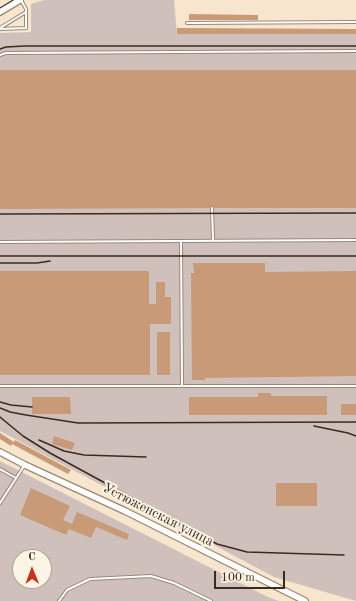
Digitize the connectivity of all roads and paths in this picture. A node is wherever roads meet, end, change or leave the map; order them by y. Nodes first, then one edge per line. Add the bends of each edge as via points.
1 (21, 0) edge
2 (0, 12) edge
3 (26, 12) junction
4 (356, 22) edge
5 (187, 23) dead end
6 (0, 28) edge
7 (356, 51) edge
8 (0, 55) edge
9 (212, 208) dead end
10 (213, 240) junction
11 (356, 240) edge
12 (181, 241) junction
13 (0, 242) edge
14 (0, 386) edge
15 (182, 386) junction
16 (356, 386) edge
17 (0, 452) edge
18 (24, 465) junction
19 (0, 469) edge
20 (16, 478) junction
21 (0, 503) edge
22 (59, 601) edge
23 (211, 601) edge
24 (305, 601) edge

1 - 2 main road
1 - 3 lane
3 - 6 lane
3 - 6 lane via 26,28
4 - 5 lane
7 - 8 lane
9 - 10 lane
10 - 11 lane
10 - 12 lane
12 - 13 lane
12 - 15 lane
14 - 15 lane
15 - 16 lane
17 - 18 main road, Устюженская улица
18 - 20 lane
18 - 24 main road, Устюженская улица via 125,510
19 - 20 lane
20 - 21 lane
22 - 23 lane via 68,590 90,579 151,576 174,583

